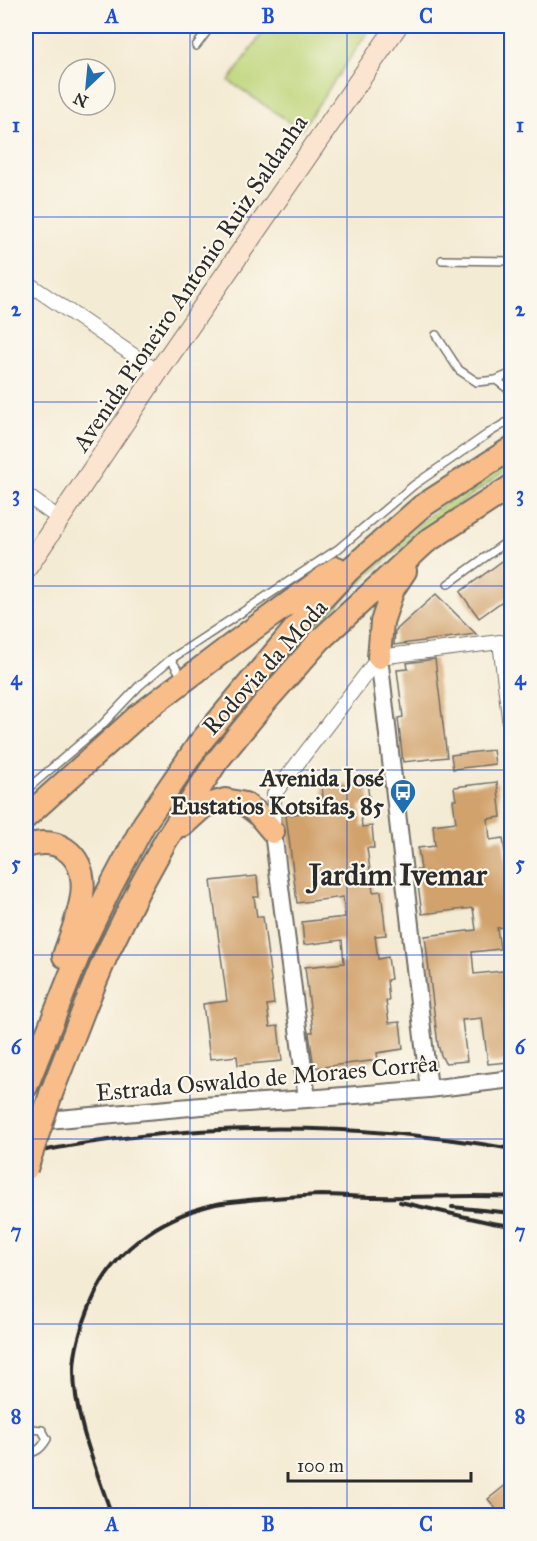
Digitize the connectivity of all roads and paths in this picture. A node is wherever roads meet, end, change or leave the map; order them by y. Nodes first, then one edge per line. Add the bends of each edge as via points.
1 (211, 26) edge
2 (397, 26) edge
3 (196, 46) dead end
4 (442, 260) dead end
5 (512, 261) edge
6 (26, 282) edge
7 (436, 335) dead end
8 (158, 372) junction
9 (512, 373) edge
10 (496, 380) junction
11 (512, 392) edge
12 (512, 419) edge
13 (512, 448) edge
14 (512, 486) edge
15 (26, 495) edge
16 (421, 507) junction
17 (60, 519) junction
18 (512, 538) edge
19 (426, 542) junction
20 (26, 569) edge
21 (448, 584) dead end
22 (506, 641) edge
23 (380, 657) junction
24 (171, 659) junction
25 (184, 680) junction
26 (512, 742) edge
27 (26, 790) edge
28 (26, 817) edge
29 (273, 832) junction
30 (166, 840) junction
31 (26, 846) edge
32 (28, 1079) edge
33 (512, 1079) edge
34 (429, 1089) junction
35 (307, 1099) junction
36 (26, 1122) edge
37 (26, 1169) edge
38 (26, 1431) edge
39 (26, 1454) edge

1 - 3 lane
2 - 8 main road, Avenida Pioneiro Antonio Ruiz Saldanha
4 - 5 lane
6 - 8 street
7 - 10 lane via 459,370 477,382
8 - 17 main road, Avenida Pioneiro Antonio Ruiz Saldanha
9 - 10 lane
10 - 11 lane
12 - 24 lane via 414,486 338,549
13 - 16 highway, Rodovia da Moda
14 - 19 highway, Rodovia da Moda
15 - 17 street
16 - 25 highway
16 - 32 highway, Rodovia da Moda via 349,570 302,620 198,745 144,824 111,886
17 - 20 main road, Avenida Pioneiro Antonio Ruiz Saldanha
18 - 21 lane
19 - 23 highway via 393,589 382,622
19 - 30 highway, Rodovia da Moda via 320,640 266,701 217,761
22 - 23 street
22 - 26 street
23 - 29 street via 274,794
23 - 34 street
24 - 25 lane
24 - 27 lane
25 - 28 highway via 139,715
29 - 30 highway via 245,804 225,800 204,806
29 - 35 street
30 - 37 highway, Rodovia da Moda, bridge via 106,956
31 - 32 highway via 41,842 61,846 77,860 83,888
33 - 34 street, Estrada Oswaldo de Moraes Corrêa
34 - 35 street, Estrada Oswaldo de Moraes Corrêa
35 - 36 street, Estrada Oswaldo de Moraes Corrêa
38 - 39 lane via 42,1430 47,1439 42,1448

